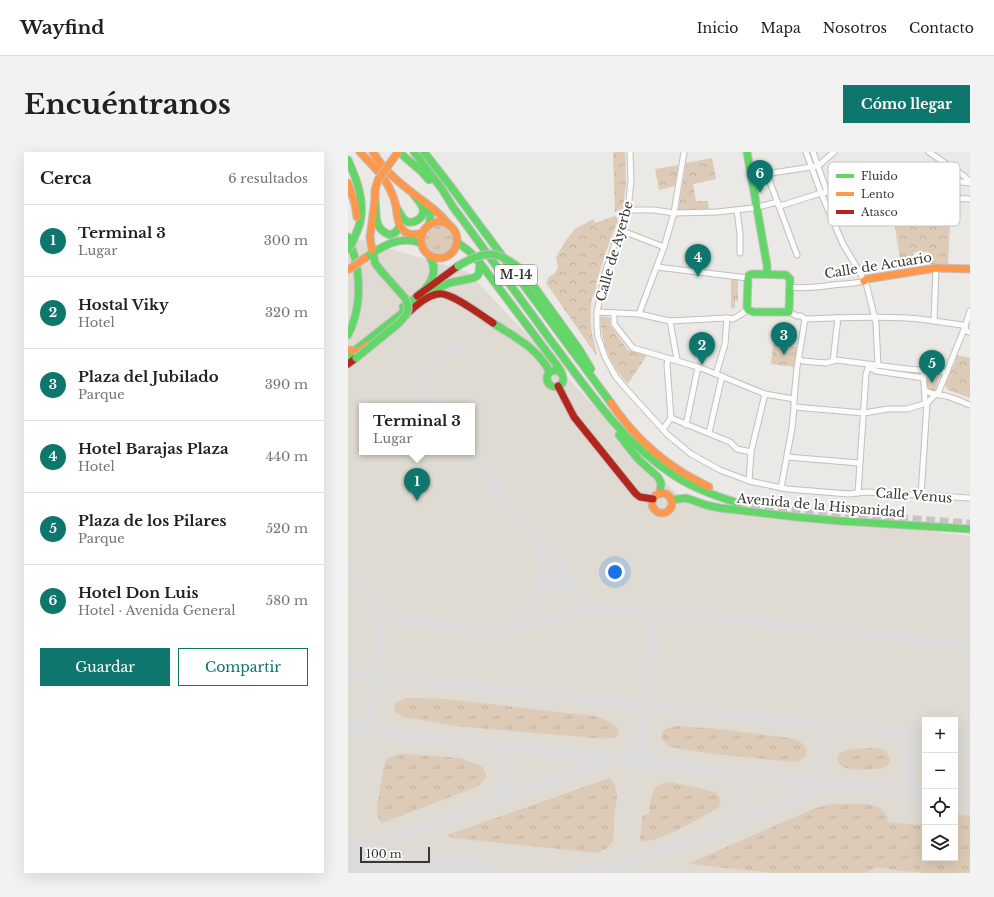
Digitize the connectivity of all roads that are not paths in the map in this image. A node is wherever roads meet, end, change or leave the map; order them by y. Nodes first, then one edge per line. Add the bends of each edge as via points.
1 (360, 152) edge
2 (373, 152) edge
3 (398, 152) edge
4 (414, 152) edge
5 (424, 152) edge
6 (630, 152) edge
7 (684, 152) edge
8 (747, 152) edge
9 (806, 152) edge
10 (813, 152) edge
11 (834, 152) edge
12 (929, 152) edge
13 (348, 160) edge
14 (944, 162) edge
15 (818, 166) junction
16 (811, 167) junction
17 (960, 173) edge
18 (767, 174) junction
19 (752, 176) junction
20 (970, 182) edge
21 (348, 183) edge
22 (824, 192) junction
23 (828, 192) edge
24 (414, 194) junction
25 (960, 199) edge
26 (970, 199) edge
27 (375, 200) junction
28 (424, 202) junction
29 (779, 204) junction
30 (396, 205) junction
31 (828, 206) edge
32 (453, 207) junction
33 (757, 207) junction
34 (628, 210) junction
35 (737, 210) junction
36 (674, 213) junction
37 (429, 225) junction
38 (449, 225) junction
39 (400, 226) junction
40 (835, 226) edge
41 (357, 230) junction
42 (620, 230) junction
43 (422, 233) junction
44 (348, 236) edge
45 (457, 242) junction
46 (421, 243) junction
47 (664, 247) junction
48 (348, 249) edge
49 (470, 252) junction
50 (453, 253) junction
51 (740, 253) dead end
52 (797, 255) dead end
53 (430, 257) junction
54 (480, 263) junction
55 (657, 267) junction
56 (936, 268) junction
57 (970, 269) edge
58 (348, 270) edge
59 (767, 274) junction
60 (748, 278) junction
61 (864, 281) junction
62 (790, 287) junction
63 (417, 296) junction
64 (748, 310) junction
65 (970, 311) edge
66 (597, 312) junction
67 (789, 312) junction
68 (614, 313) junction
69 (639, 314) junction
70 (875, 317) junction
71 (727, 318) junction
72 (805, 318) junction
73 (838, 318) junction
74 (670, 321) junction
75 (934, 321) junction
76 (353, 326) junction
77 (965, 327) junction
78 (970, 332) edge
79 (348, 335) edge
80 (348, 340) edge
81 (352, 352) edge
82 (547, 352) junction
83 (348, 357) edge
84 (668, 358) junction
85 (799, 359) junction
86 (677, 360) junction
87 (833, 361) junction
88 (348, 364) edge
89 (869, 365) junction
90 (878, 366) junction
91 (698, 367) junction
92 (923, 370) junction
93 (550, 372) junction
94 (947, 372) junction
95 (561, 373) junction
96 (716, 374) junction
97 (722, 376) junction
98 (924, 378) junction
99 (558, 386) junction
100 (925, 390) junction
101 (765, 394) junction
102 (936, 395) junction
103 (606, 398) junction
104 (794, 399) junction
105 (927, 403) junction
106 (970, 404) edge
107 (600, 405) junction
108 (794, 407) junction
109 (864, 413) junction
110 (671, 418) junction
111 (686, 425) junction
112 (663, 428) junction
113 (708, 433) junction
114 (751, 452) junction
115 (787, 457) junction
116 (860, 463) junction
117 (749, 481) junction
118 (781, 488) junction
119 (858, 493) junction
120 (660, 494) junction
121 (921, 495) junction
122 (970, 498) edge
123 (653, 500) junction
124 (671, 500) junction
125 (970, 529) edge

1 - 30 main road via 385,180
2 - 24 main road via 381,164
3 - 27 main road, bridge via 378,180
3 - 32 main road via 421,171
4 - 32 main road, M-14 via 442,188
5 - 103 main road, M-14
6 - 34 street, Calle de Ayerbe
7 - 36 street
8 - 19 main road
9 - 16 street
10 - 15 street
11 - 15 street
12 - 14 street
13 - 41 main road via 360,191 362,210
15 - 16 street
15 - 22 street
16 - 18 street
16 - 22 street
17 - 20 street
18 - 19 street
18 - 29 street
19 - 33 main road
21 - 41 main road via 355,204
22 - 23 street
22 - 29 street
22 - 31 street
24 - 28 main road
24 - 30 main road via 423,210 423,214 415,222 405,221
25 - 26 street
27 - 39 main road via 380,230 390,235
27 - 81 main road, bridge via 370,237 373,253 377,266 406,299 407,312 398,324
28 - 37 main road via 430,210
28 - 38 main road via 445,218
29 - 33 street
29 - 52 street
30 - 39 main road
32 - 107 main road, M-14
33 - 35 street
33 - 59 main road
34 - 36 street
34 - 42 street, Calle de Ayerbe
35 - 36 street
35 - 51 street
36 - 47 street
37 - 38 main road via 439,222
37 - 43 main road
38 - 45 main road via 456,232
39 - 43 main road via 409,235
40 - 61 street
41 - 48 main road, bridge
42 - 47 street
42 - 66 street, Calle de Ayerbe via 605,273
43 - 46 main road
44 - 76 main road via 358,273 357,310
45 - 49 main road
45 - 50 main road
46 - 53 main road
46 - 58 main road, bridge via 412,239 399,240 379,249
47 - 55 street
49 - 50 main road via 460,250
49 - 54 main road
50 - 53 main road via 442,259
53 - 63 main road via 434,267 433,276
54 - 81 main road via 479,273 474,279 442,286 429,293
54 - 82 main road
55 - 60 street
55 - 69 street
56 - 57 main road, Calle de Acuario
56 - 61 main road, Calle de Acuario via 867,278
56 - 75 street
59 - 60 main road via 752,274
59 - 62 main road via 786,275 790,279
60 - 64 main road
61 - 62 street, Calle de Acuario via 815,287
61 - 70 street
62 - 67 main road
63 - 81 main road
63 - 103 main road, bridge via 470,258 490,254 510,259 523,271 579,349 602,385
64 - 67 main road
64 - 71 street via 733,319
65 - 77 street
66 - 68 street
66 - 112 street, Calle de Ayerbe via 598,337 611,370
67 - 72 street
68 - 69 street
68 - 84 street via 614,324 633,348
69 - 74 street
70 - 73 street
70 - 75 street
70 - 90 street
71 - 74 street
71 - 96 street via 725,344
72 - 73 street
72 - 85 street
73 - 87 street
74 - 86 street
75 - 77 street
76 - 79 main road
76 - 80 main road
77 - 78 street via 966,331
77 - 94 street
81 - 83 main road
81 - 88 main road
81 - 93 main road via 361,350 423,301 439,293 453,297 527,345 536,352
82 - 93 main road
82 - 95 main road
84 - 86 street
84 - 110 street
85 - 87 street via 826,363
85 - 104 street
86 - 91 street
87 - 89 street
89 - 90 street
89 - 98 street via 876,371
89 - 109 street via 866,374
90 - 92 street
91 - 96 street
91 - 111 street
92 - 94 street
92 - 98 street
93 - 95 main road via 556,370
93 - 99 main road via 547,379 549,384
94 - 102 street
95 - 99 main road via 564,379
96 - 97 street
97 - 101 street
97 - 113 street
98 - 100 street
99 - 123 main road via 574,417 636,494
100 - 102 street
100 - 105 street
101 - 104 street
101 - 114 street
102 - 105 street
102 - 106 street
103 - 107 main road, M-14 via 644,443 669,464 739,500 725,499 708,493 665,470 633,443
104 - 108 street
105 - 109 street via 907,409
105 - 121 street
107 - 120 main road via 634,455 658,477 661,483
108 - 109 street
108 - 115 street
109 - 116 street
110 - 111 street
110 - 112 street
111 - 113 street
112 - 117 street, Calle de Ayerbe via 691,454 720,470
113 - 114 street via 730,442 737,450
114 - 117 street
115 - 116 street
115 - 118 street
116 - 119 street
117 - 118 street, Calle de Ayerbe
118 - 119 street, Calle de Ayerbe
119 - 121 street, Calle Venus
120 - 123 main road
120 - 124 main road via 667,495
121 - 122 street, Calle Venus
123 - 124 main road via 653,509 661,513 668,511 672,505
124 - 125 main road, Avenida de la Hispanidad via 686,498 720,508 796,517

